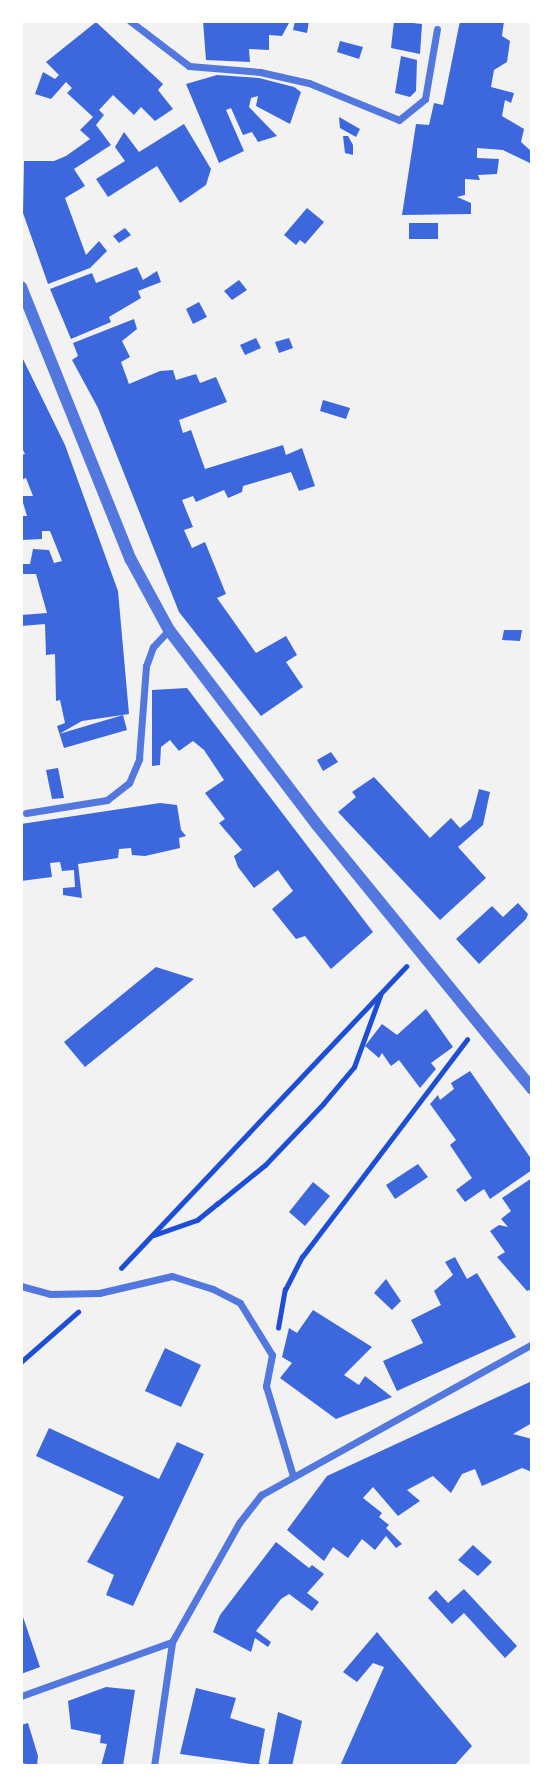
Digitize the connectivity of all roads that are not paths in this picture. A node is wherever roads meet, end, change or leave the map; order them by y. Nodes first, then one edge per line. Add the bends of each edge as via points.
1 (130, 21) edge
2 (437, 29) dead end
3 (21, 287) edge
4 (169, 630) junction
5 (26, 813) dead end
6 (532, 1088) edge
7 (21, 1286) edge
8 (532, 1344) edge
9 (293, 1476) junction
10 (172, 1642) junction
11 (21, 1696) edge
12 (154, 1766) edge

1 - 2 street via 189,66 260,72 309,83 399,120 425,99
3 - 4 street via 126,549
4 - 5 street via 153,647 146,666 139,759 128,783 107,800
4 - 6 street via 317,825
7 - 9 street via 51,1294 99,1293 172,1276 240,1303 272,1355 266,1386
8 - 9 street
9 - 10 street via 261,1495 239,1523
10 - 11 street
10 - 12 street

